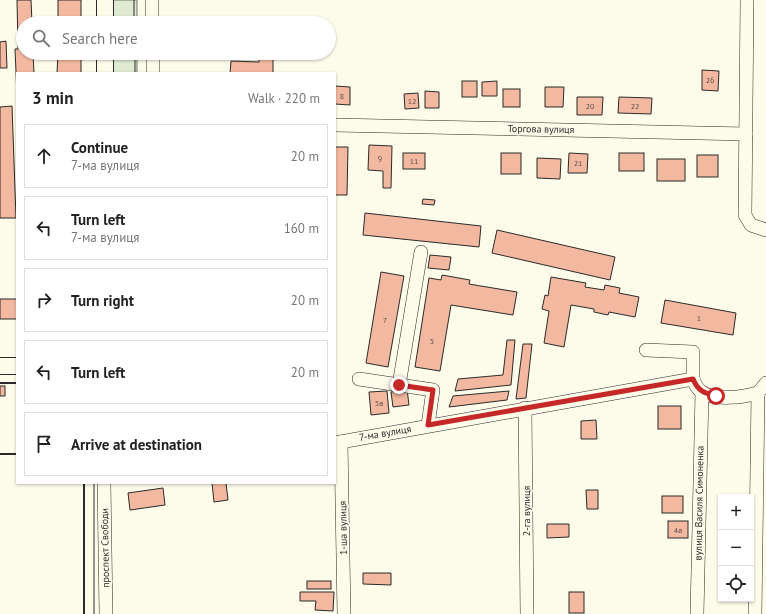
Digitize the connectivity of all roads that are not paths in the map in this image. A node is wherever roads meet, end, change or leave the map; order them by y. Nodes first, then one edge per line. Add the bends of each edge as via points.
1 (105, 0) edge
2 (152, 0) edge
3 (747, 0) edge
4 (105, 16) edge
5 (152, 16) edge
6 (105, 60) edge
7 (153, 60) edge
8 (105, 72) edge
9 (153, 72) edge
10 (336, 125) edge
11 (746, 134) junction
12 (766, 230) edge
13 (421, 252) dead end
14 (646, 350) dead end
15 (0, 366) edge
16 (16, 366) edge
17 (359, 379) dead end
18 (693, 379) junction
19 (399, 385) junction
20 (763, 392) edge
21 (702, 393) junction
22 (525, 408) junction
23 (428, 425) junction
24 (338, 442) edge
25 (104, 484) edge
26 (106, 614) edge
27 (344, 614) edge
28 (527, 614) edge
29 (696, 614) edge
30 (755, 614) edge

1 - 4 main road
2 - 5 street
3 - 11 street
6 - 8 main road
7 - 9 street
10 - 11 street, Торгова вулиця
11 - 12 street via 745,215 751,225
13 - 19 street
14 - 18 street via 693,352
15 - 16 main road
17 - 19 street
18 - 21 street
18 - 22 street, 7-ма вулиця
19 - 23 street via 433,390
20 - 21 street via 732,398
20 - 30 street
21 - 29 street, вулиця Василя Симоненка
22 - 23 street, 7-ма вулиця
22 - 28 street, 2-га вулиця
23 - 24 street, 7-ма вулиця
24 - 27 street, 1-ша вулиця
25 - 26 street, проспект Свободи

